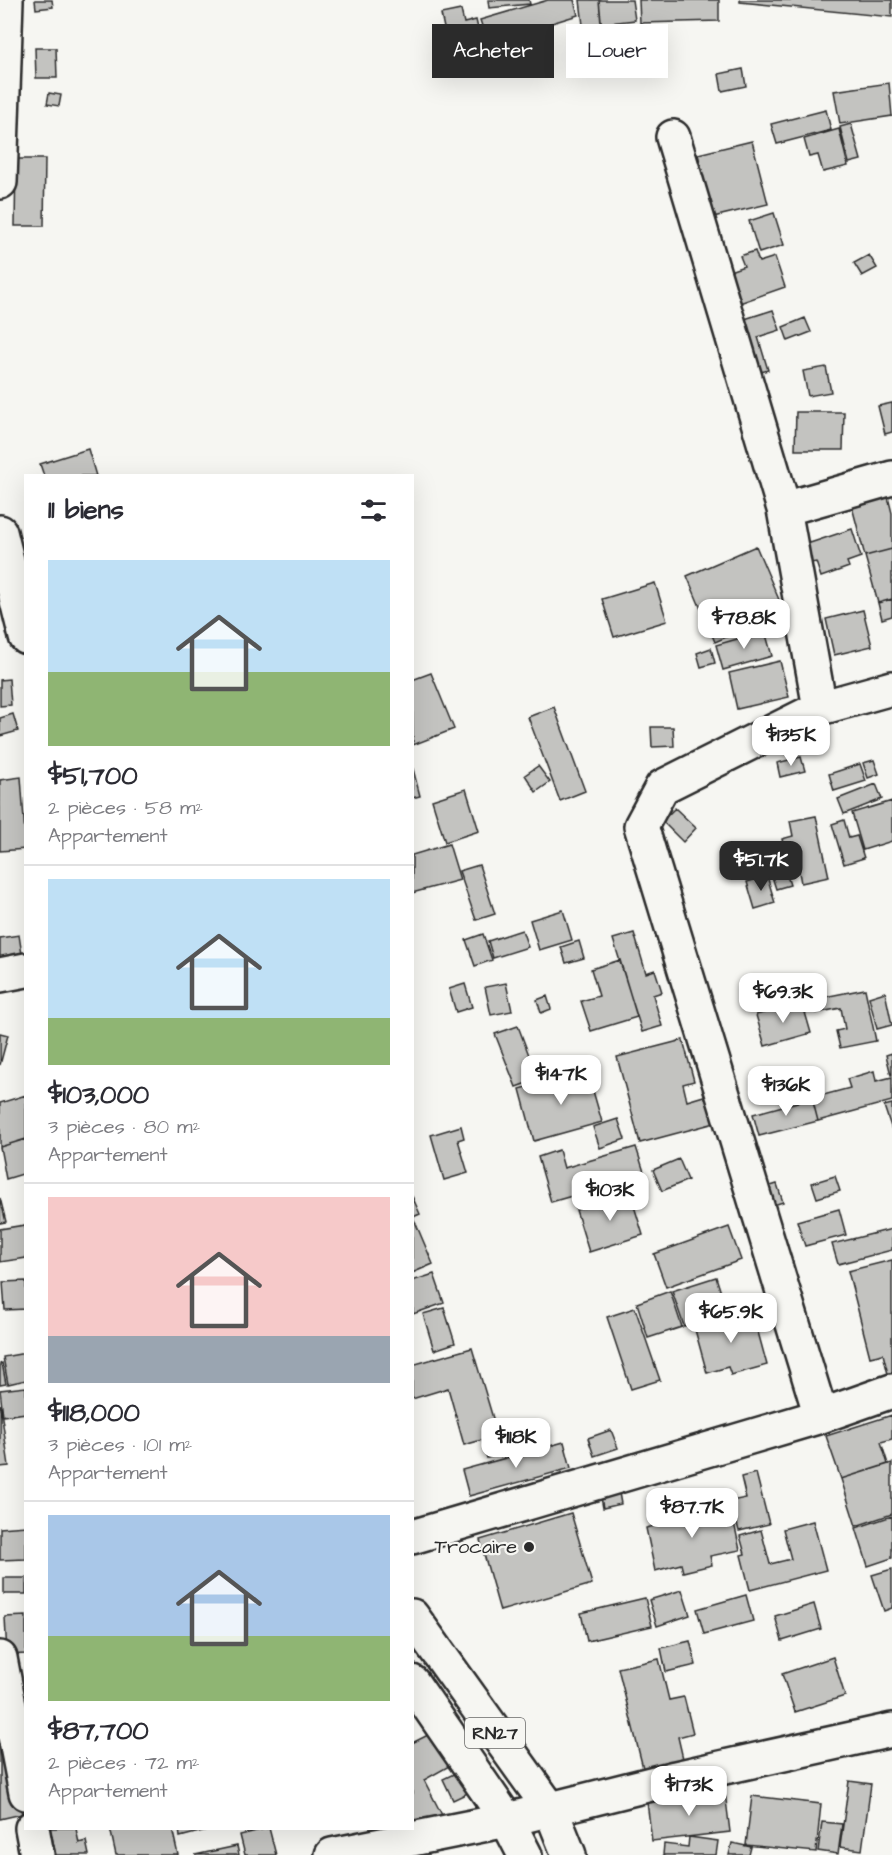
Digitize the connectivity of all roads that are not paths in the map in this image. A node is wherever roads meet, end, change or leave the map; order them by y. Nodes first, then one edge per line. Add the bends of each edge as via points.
1 (6, 0) edge
2 (673, 136) dead end
3 (0, 182) edge
4 (892, 478) edge
5 (784, 509) junction
6 (0, 532) edge
7 (24, 629) edge
8 (892, 688) edge
9 (820, 708) junction
10 (24, 970) edge
11 (0, 975) edge
12 (892, 1391) edge
13 (821, 1416) junction
14 (414, 1536) edge
15 (414, 1619) edge
16 (0, 1658) edge
17 (414, 1685) edge
18 (892, 1730) edge
19 (24, 1783) edge
20 (550, 1810) junction
21 (507, 1820) junction
22 (32, 1830) edge
23 (335, 1848) edge
24 (37, 1855) edge
25 (525, 1855) edge
26 (569, 1855) edge

1 - 3 street
2 - 5 street
4 - 5 street
5 - 9 street
6 - 7 street
8 - 9 street
9 - 13 street via 662,787 641,826
10 - 11 street
12 - 13 street
13 - 14 street
15 - 20 street, RN27
16 - 19 street
17 - 21 street, RN27
18 - 20 street
20 - 21 street
20 - 26 street, RN27
21 - 23 street
21 - 25 street, RN27
22 - 24 street

